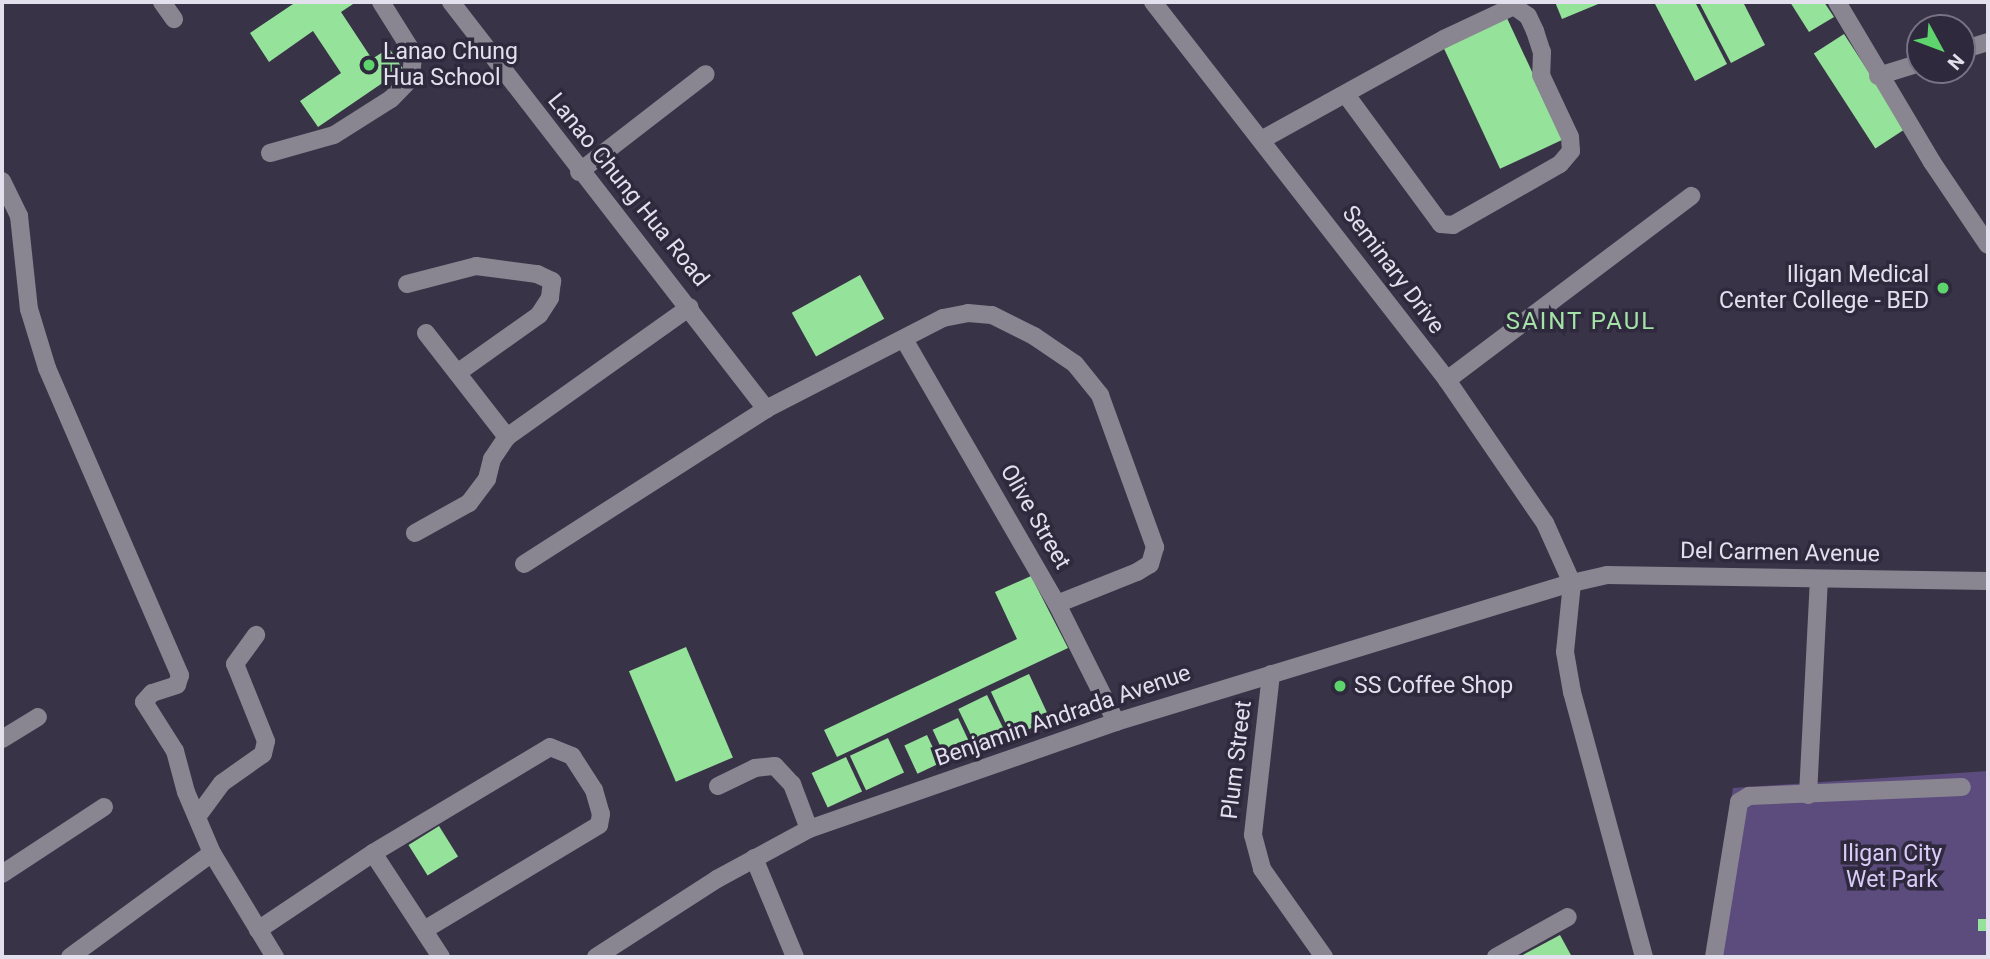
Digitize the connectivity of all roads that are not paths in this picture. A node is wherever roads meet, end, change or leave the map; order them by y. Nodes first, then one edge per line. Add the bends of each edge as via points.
1 (162, 2) edge
2 (381, 2) edge
3 (451, 2) edge
4 (1153, 2) edge
5 (1837, 2) edge
6 (174, 19) dead end
7 (1906, 67) edge
8 (706, 75) dead end
9 (1878, 76) junction
10 (1347, 96) junction
11 (1263, 139) junction
12 (270, 153) dead end
13 (579, 172) junction
14 (2, 181) edge
15 (1691, 196) dead end
16 (1988, 246) edge
17 (407, 284) dead end
18 (690, 307) junction
19 (425, 333) dead end
20 (905, 341) junction
21 (457, 373) junction
22 (1447, 380) junction
23 (766, 409) junction
24 (507, 437) junction
25 (415, 533) dead end
26 (524, 564) dead end
27 (1819, 581) junction
28 (1988, 581) edge
29 (1572, 583) junction
30 (1057, 604) junction
31 (256, 635) dead end
32 (1271, 674) junction
33 (38, 717) dead end
34 (1116, 722) junction
35 (2, 739) edge
36 (718, 786) dead end
37 (1962, 787) dead end
38 (1808, 794) junction
39 (104, 807) dead end
40 (197, 817) junction
41 (809, 829) junction
42 (212, 853) junction
43 (373, 853) junction
44 (754, 858) junction
45 (2, 874) edge
46 (1568, 917) dead end
47 (258, 930) junction
48 (424, 930) junction
49 (600, 956) edge
50 (70, 957) edge
51 (275, 957) edge
52 (441, 957) edge
53 (795, 957) edge
54 (1324, 957) edge
55 (1496, 957) edge
56 (1644, 957) edge
57 (1714, 957) edge

1 - 6 street
2 - 12 street via 413,53 411,78 391,99 334,135
3 - 13 street, Lanao Chung Hua Road
4 - 11 street, Seminary Drive
5 - 9 street
7 - 9 street
8 - 13 street
9 - 16 street
10 - 10 street via 1444,39 1514,6 1528,16 1535,31 1542,52 1541,75 1570,137 1571,151 1560,164 1453,225 1441,224
10 - 11 street
11 - 22 street, Seminary Drive
13 - 18 street, Lanao Chung Hua Road
14 - 40 street via 19,216 29,309 47,368 180,675 177,685 144,700 175,751
15 - 22 street
17 - 21 street via 476,267 537,274 552,281 550,298 539,315
18 - 23 street, Lanao Chung Hua Road
18 - 24 street
19 - 21 street
20 - 23 street
20 - 30 street, Olive Street
20 - 30 street via 943,318 992,316 1034,335 1075,364 1100,395 1154,555 1137,572
21 - 24 street
22 - 29 street, Seminary Drive via 1545,523
23 - 26 street
24 - 25 street via 469,503
27 - 28 street, Del Carmen Avenue
27 - 29 street, Del Carmen Avenue via 1607,575
27 - 38 street
29 - 32 street, Benjamin Andrada Avenue
29 - 56 street via 1565,652 1572,692
30 - 34 street, Olive Street
31 - 40 street via 235,664 266,741 263,754 222,783
32 - 34 street, Benjamin Andrada Avenue
32 - 54 street, Plum Street via 1253,835 1262,869
33 - 35 street
34 - 41 street, Benjamin Andrada Avenue
36 - 41 street via 755,768 775,766 792,784
37 - 38 street
38 - 57 street via 1749,796 1739,802
39 - 45 street
40 - 42 street
41 - 44 street, Benjamin Andrada Avenue
42 - 47 street
42 - 50 street
43 - 47 street
43 - 48 street
43 - 48 street via 550,747 572,756 594,790 600,825
44 - 49 street, Benjamin Andrada Avenue
44 - 53 street
46 - 55 street
47 - 51 street
48 - 52 street

